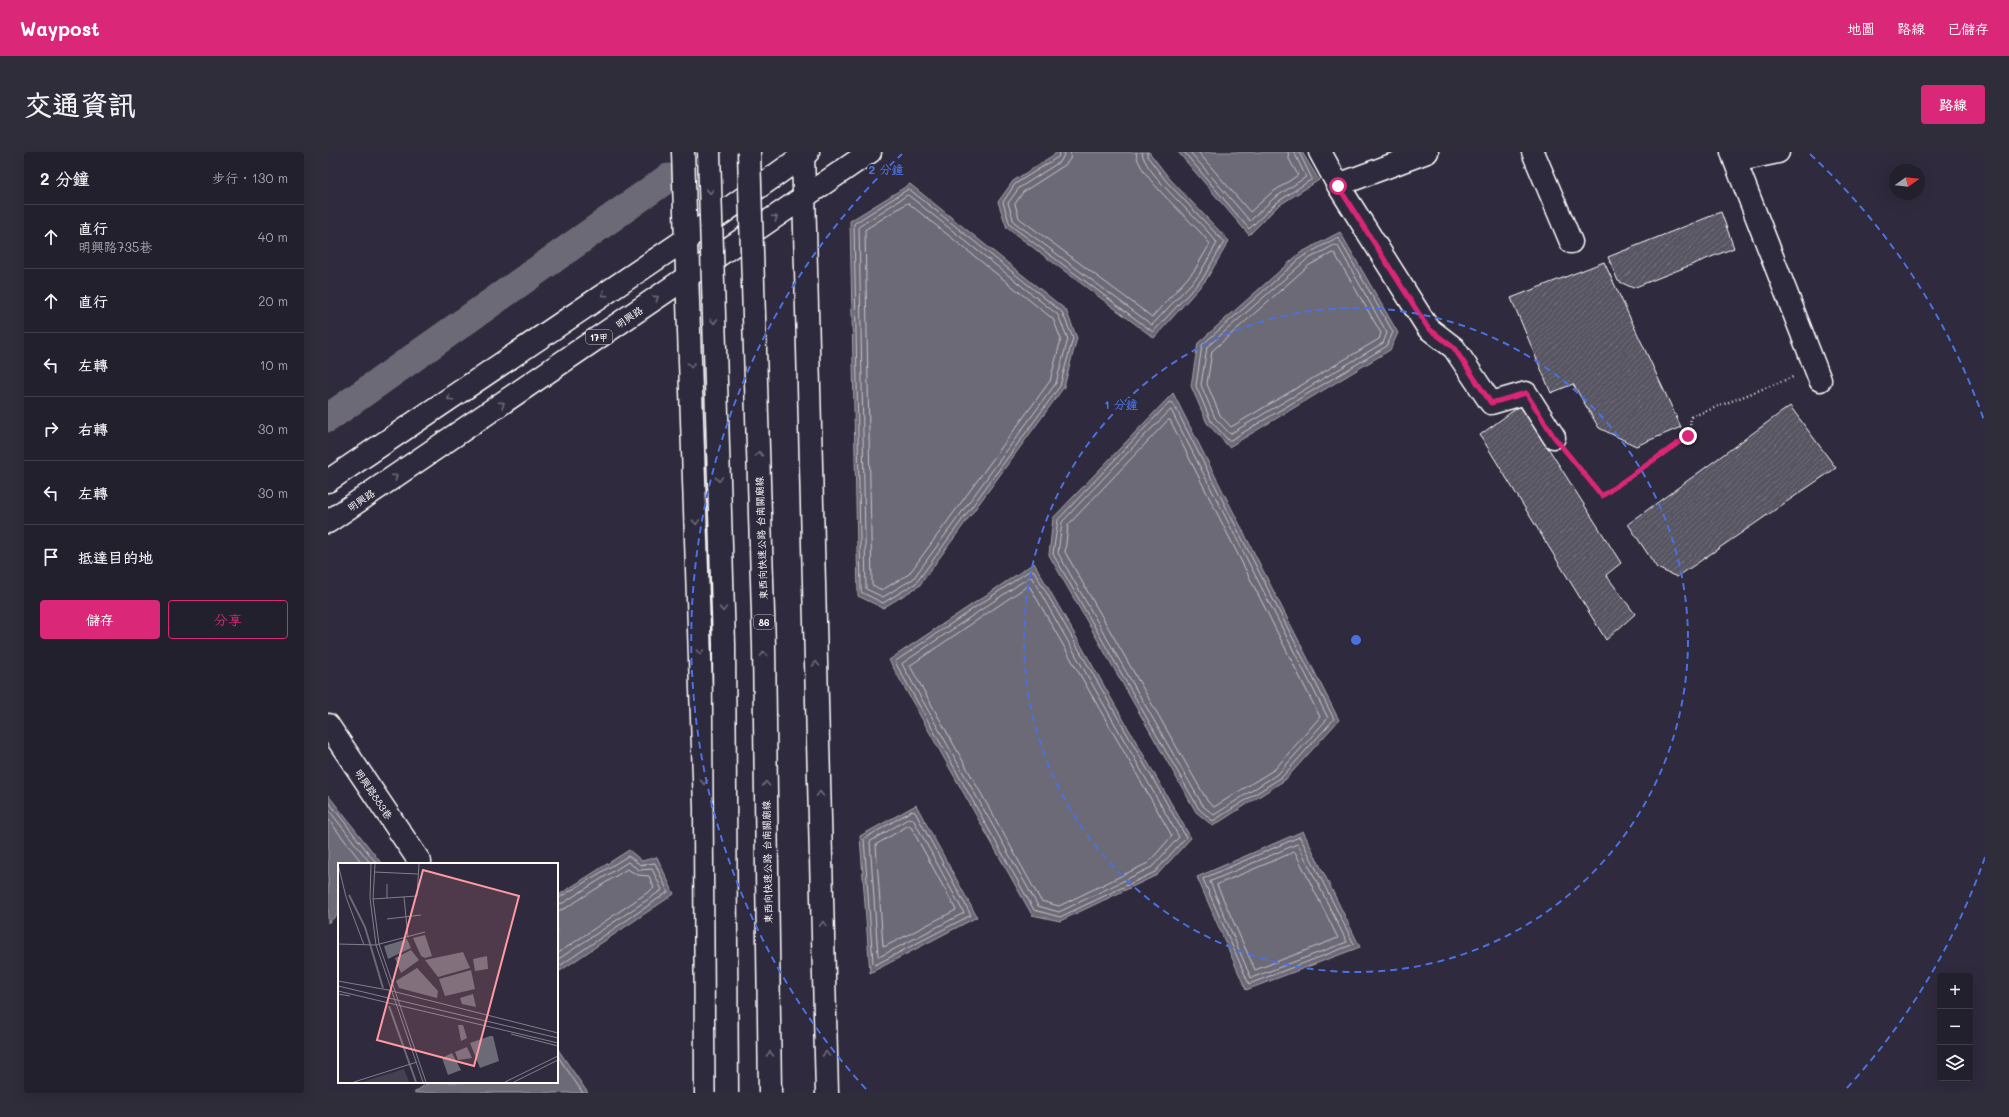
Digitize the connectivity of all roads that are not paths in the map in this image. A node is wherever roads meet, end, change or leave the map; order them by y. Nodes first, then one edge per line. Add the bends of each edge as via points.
1 (683, 152) edge
2 (709, 152) edge
3 (749, 152) edge
4 (870, 152) edge
5 (1320, 152) edge
6 (1427, 152) edge
7 (1533, 152) edge
8 (1778, 152) edge
9 (805, 153) edge
10 (1734, 157) edge
11 (1338, 186) junction
12 (805, 198) junction
13 (686, 239) junction
14 (1571, 242) dead end
15 (688, 276) junction
16 (1818, 374) road end
17 (1554, 437) road end
18 (328, 481) edge
19 (328, 522) edge
20 (328, 725) edge
21 (420, 862) dead end
22 (706, 1093) edge
23 (727, 1093) edge
24 (770, 1093) edge
25 (827, 1093) edge

1 - 13 main road
2 -> 23 main road, bridge via 724,644
24 -> 3 main road, 東西向快速公路 台南關廟線 / 86, bridge via 764,646
4 - 12 main road, 明興路 / 17甲
5 - 11 main road
6 - 11 main road
7 - 14 main road
8 - 10 main road
9 - 12 main road
9 - 13 main road
10 - 16 main road
11 - 17 main road via 1428,328 1454,348 1491,403 1526,393
15 -> 12 main road, 明興路 / 17甲
25 -> 12 main road
13 - 15 main road
13 -> 18 main road
19 -> 15 main road, 明興路 / 17甲
15 -> 22 main road via 705,808
20 - 21 main road, 明興路883巷

